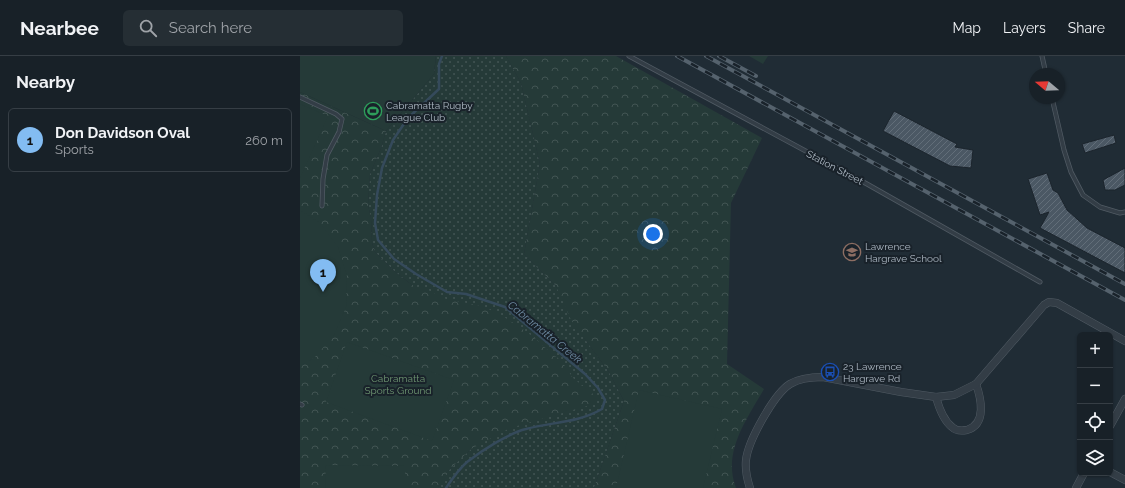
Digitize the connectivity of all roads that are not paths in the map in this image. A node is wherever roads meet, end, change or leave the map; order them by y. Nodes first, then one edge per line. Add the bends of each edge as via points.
1 (629, 56) edge
2 (1042, 56) edge
3 (1045, 68) edge
4 (300, 97) edge
5 (1053, 104) edge
6 (322, 206) dead end
7 (1125, 212) edge
8 (1040, 282) dead end
9 (1125, 341) edge
10 (976, 384) junction
11 (936, 398) junction
12 (1125, 399) edge
13 (1113, 421) edge
14 (1113, 474) edge
15 (1082, 476) edge
16 (1125, 480) edge
17 (750, 488) edge
18 (1076, 488) edge

1 - 8 lane, Station Street via 867,184
2 - 3 lane
4 - 6 lane via 342,119 339,132 327,155
5 - 7 lane via 1071,172 1083,195 1100,207
9 - 10 street via 1054,302 1049,302
10 - 11 street via 954,395
10 - 11 street via 981,399 980,415 975,426 970,429 960,431 951,427
11 - 17 street via 824,378 792,382 779,394 750,445 746,469
12 - 13 street
14 - 16 street
15 - 18 street

